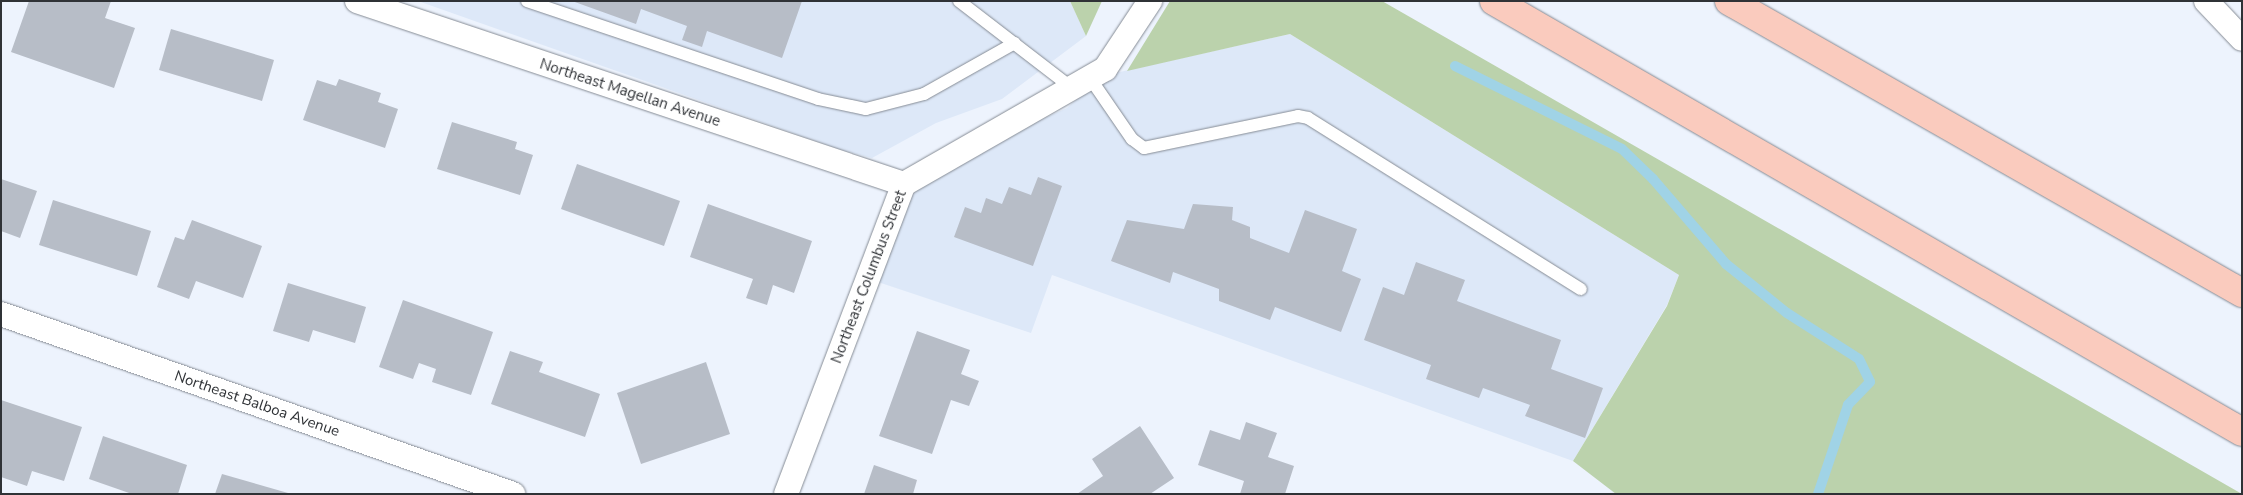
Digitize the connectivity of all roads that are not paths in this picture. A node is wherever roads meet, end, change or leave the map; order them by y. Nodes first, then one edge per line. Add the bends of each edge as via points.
1 (357, 1) edge
2 (527, 1) edge
3 (959, 1) edge
4 (1150, 1) edge
5 (1494, 1) edge
6 (1729, 1) edge
7 (2206, 1) edge
8 (2238, 29) edge
9 (1015, 44) junction
10 (1081, 83) junction
11 (904, 184) junction
12 (1581, 290) dead end
13 (2242, 293) edge
14 (1, 314) edge
15 (2242, 432) edge
16 (513, 494) edge
17 (786, 494) edge

1 - 11 street, Northeast Magellan Avenue
2 - 9 lane via 818,99 866,109 924,94
3 - 9 lane
4 - 10 street, Northeast Columbus Street via 1105,69
5 - 15 main road
6 - 13 main road
7 - 8 street
9 - 10 lane
10 - 11 street, Northeast Columbus Street
10 - 12 lane via 1144,148 1298,116 1308,118
11 - 17 street, Northeast Columbus Street
14 - 16 street, Northeast Balboa Avenue

